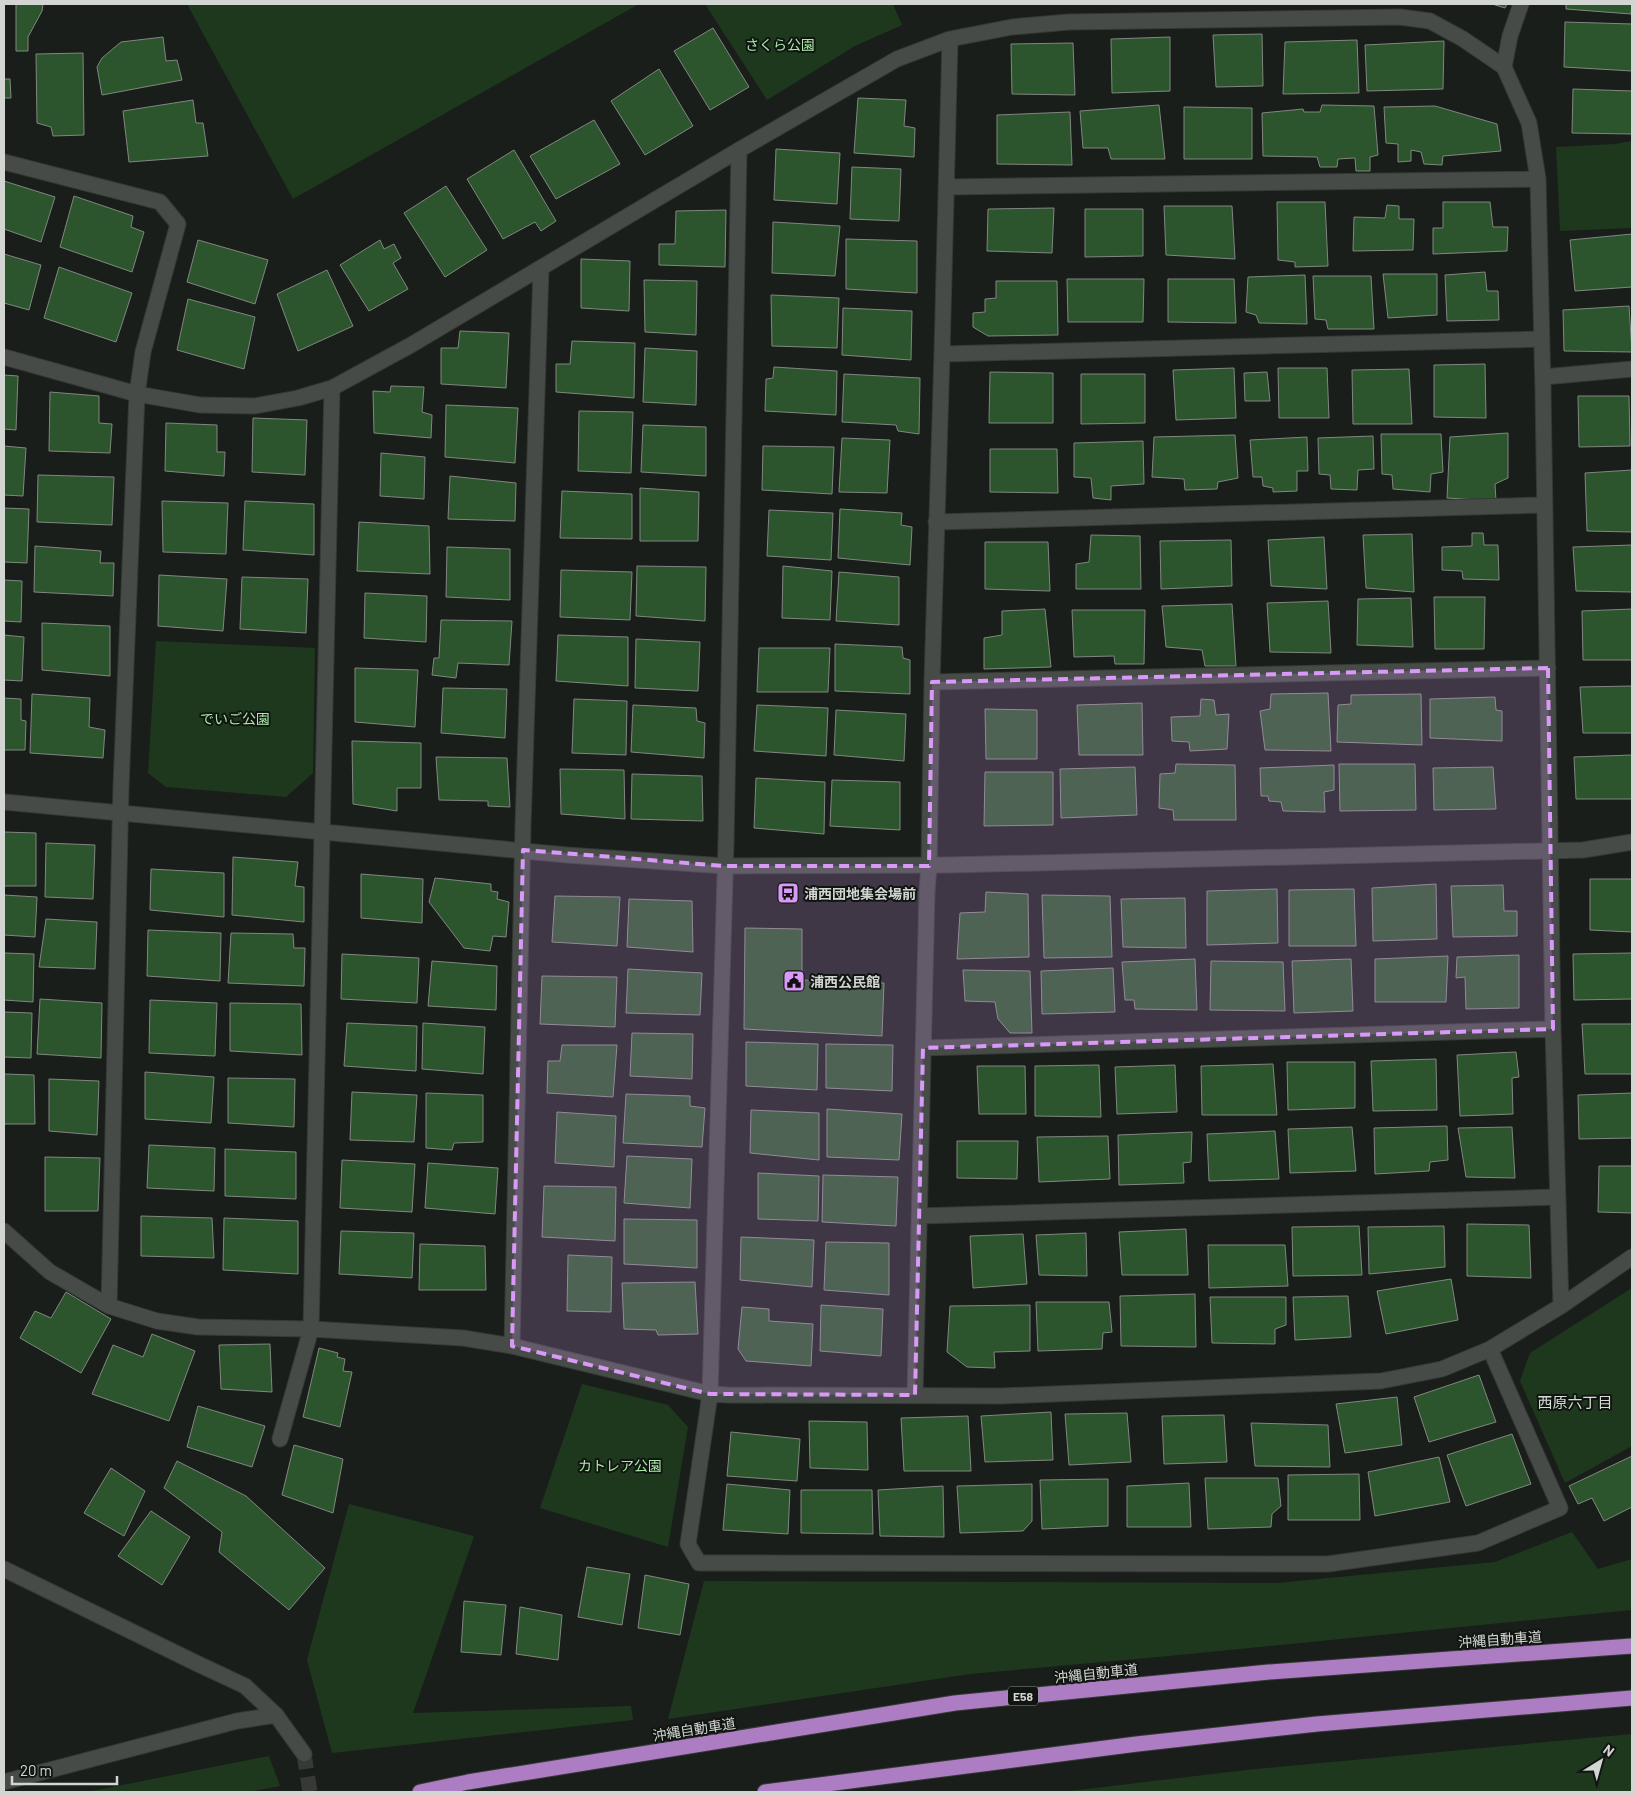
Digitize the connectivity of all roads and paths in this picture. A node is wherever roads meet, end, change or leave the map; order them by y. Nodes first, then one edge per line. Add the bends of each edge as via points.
1 (1521, 4) edge
2 (950, 39) junction
3 (1504, 67) junction
4 (739, 150) junction
5 (4, 162) edge
6 (1538, 180) junction
7 (946, 187) junction
8 (541, 268) junction
9 (1542, 340) junction
10 (942, 354) junction
11 (4, 357) edge
12 (1632, 369) edge
13 (1543, 377) junction
14 (332, 388) junction
15 (137, 394) junction
16 (1545, 505) junction
17 (936, 522) junction
18 (1548, 668) junction
19 (932, 682) junction
20 (4, 802) edge
21 (120, 812) junction
22 (322, 833) junction
23 (1632, 842) edge
24 (522, 850) junction
25 (1551, 850) junction
26 (725, 866) junction
27 (929, 866) junction
28 (1553, 1029) junction
29 (923, 1048) junction
30 (1557, 1197) junction
31 (919, 1216) junction
32 (4, 1231) edge
33 (1632, 1257) edge
34 (110, 1306) junction
35 (1561, 1306) junction
36 (311, 1328) junction
37 (512, 1346) junction
38 (1490, 1349) junction
39 (710, 1394) junction
40 (915, 1395) junction
41 (280, 1439) dead end
42 (4, 1569) edge
43 (1632, 1646) edge
44 (1632, 1698) edge
45 (276, 1715) junction
46 (304, 1754) tunnel mouth
47 (4, 1782) edge
48 (420, 1792) edge
49 (765, 1792) edge

1 - 3 street
2 - 3 street via 1012,27 1069,22 1400,17 1430,21
2 - 4 street via 897,59
2 - 7 street
3 - 6 street via 1529,123
4 - 8 street
4 - 26 street
5 - 15 street via 160,202 178,224 143,352
6 - 7 street
6 - 9 street
7 - 10 street
8 - 14 street
8 - 24 street
9 - 10 street
9 - 13 street
10 - 17 street
11 - 15 street
12 - 13 street
13 - 16 street
14 - 15 street via 255,406 200,405
14 - 22 street
15 - 21 street
16 - 17 street
16 - 18 street
17 - 19 street
18 - 19 street
18 - 25 street
19 - 27 street
20 - 21 street
21 - 22 street
21 - 34 street
22 - 24 street
22 - 36 street
23 - 25 street via 1583,850
24 - 26 street
24 - 37 street
25 - 27 street
25 - 28 street
26 - 27 street
26 - 39 street
27 - 29 street
28 - 29 street
28 - 30 street
29 - 31 street
30 - 31 street
30 - 35 street
31 - 40 street
32 - 34 street via 50,1272
33 - 35 street
34 - 36 street via 157,1321 198,1327
35 - 38 street
36 - 37 street via 453,1337
36 - 41 street
37 - 39 street
38 - 39 street via 1560,1508 1478,1544 1328,1564 699,1563 688,1544
38 - 40 street via 1442,1369 1381,1381 1001,1396
39 - 40 street
42 - 45 street via 245,1686
43 - 48 highway, 沖縄自動車道 / E58 via 1270,1672 955,1703
44 - 49 highway via 1308,1725
45 - 46 street
45 - 47 street via 237,1721

